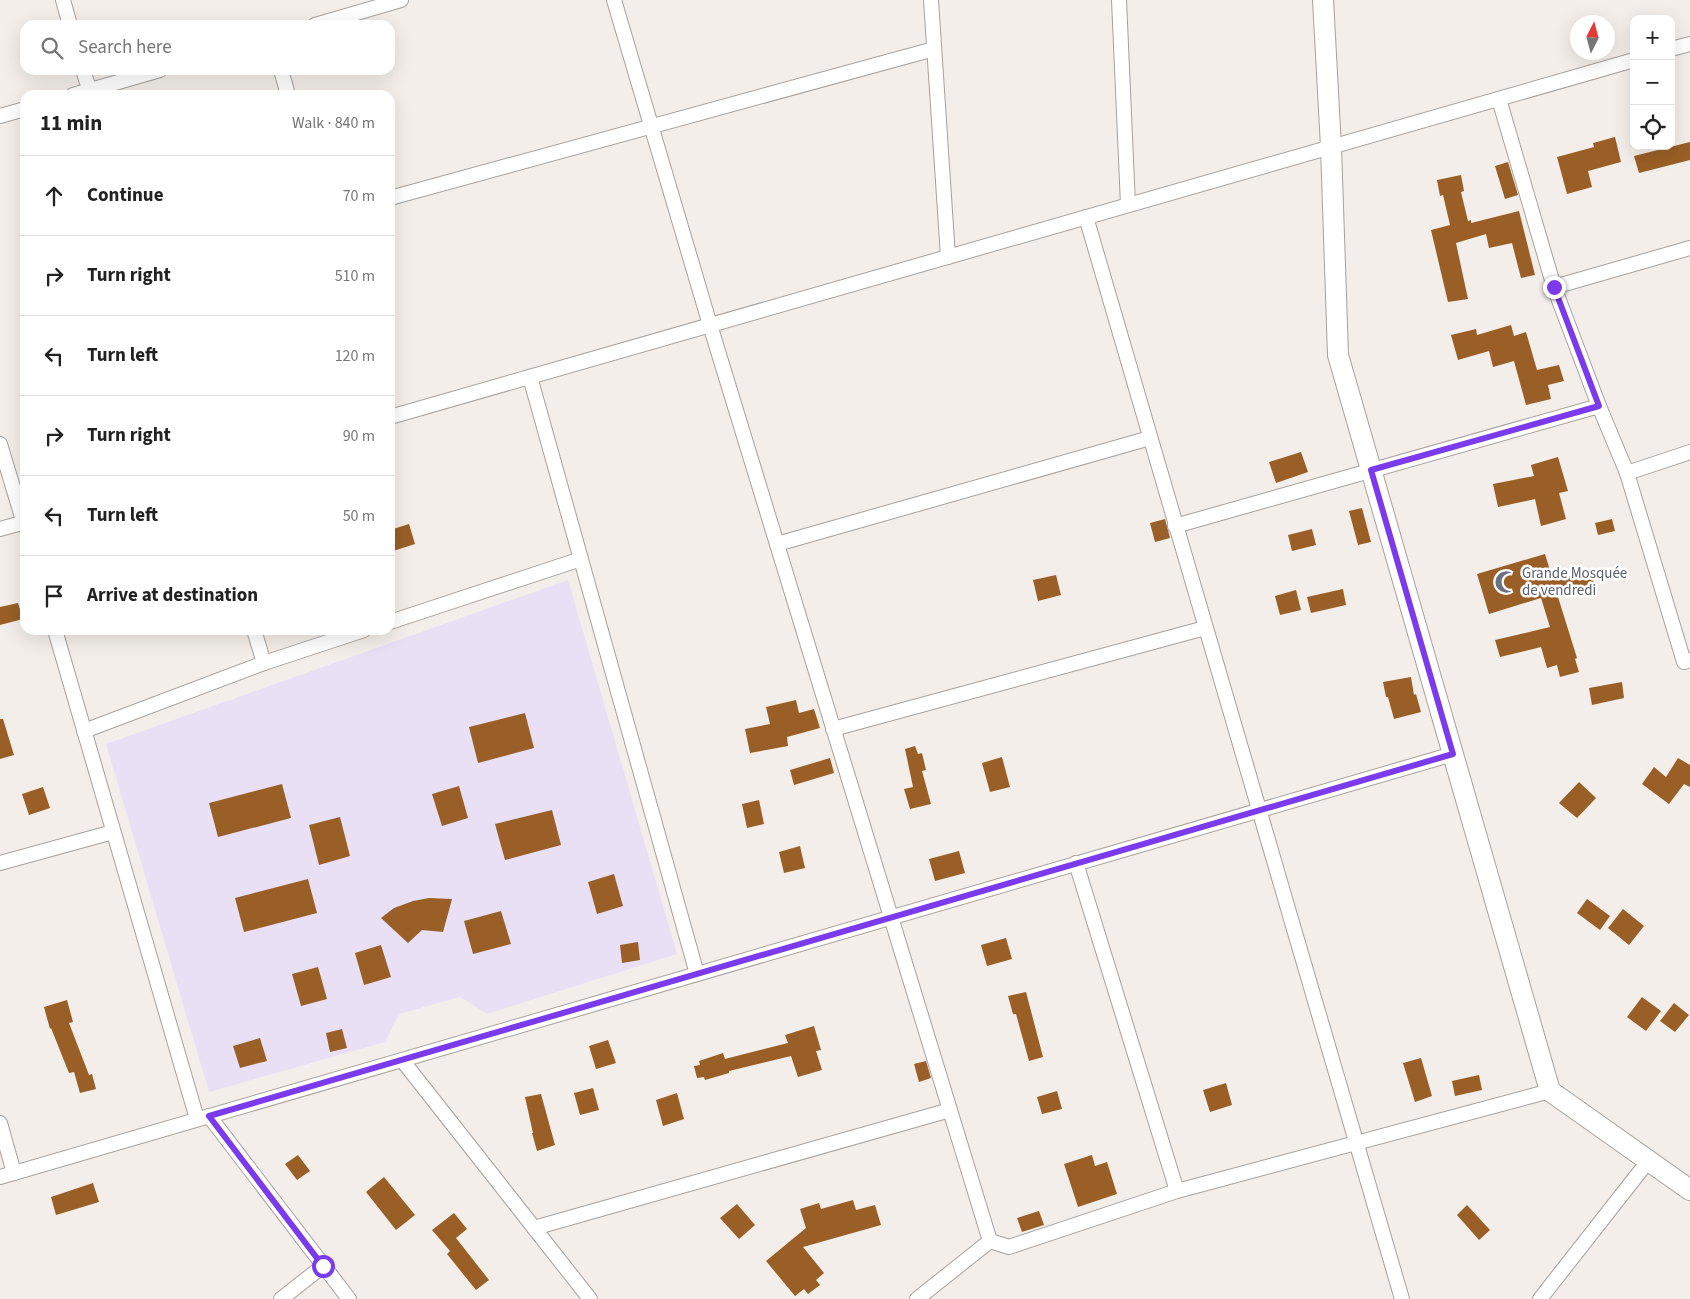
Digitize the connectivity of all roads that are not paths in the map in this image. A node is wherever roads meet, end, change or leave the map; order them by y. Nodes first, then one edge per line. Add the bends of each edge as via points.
1 (63, 0) edge
2 (401, 0) edge
3 (614, 0) edge
4 (931, 0) edge
5 (1119, 0) edge
6 (1323, 0) edge
7 (69, 20) edge
8 (332, 20) edge
9 (1690, 44) edge
10 (1675, 48) edge
11 (934, 49) junction
12 (1630, 61) edge
13 (85, 75) edge
14 (145, 75) edge
15 (282, 75) edge
16 (89, 90) edge
17 (99, 90) edge
18 (287, 90) edge
19 (1500, 99) junction
20 (20, 110) edge
21 (0, 116) edge
22 (651, 126) junction
23 (1331, 147) junction
24 (395, 197) edge
25 (1128, 205) junction
26 (1086, 218) junction
27 (1690, 248) edge
28 (948, 257) junction
29 (1554, 287) junction
30 (710, 325) junction
31 (530, 377) junction
32 (1599, 406) junction
33 (395, 416) edge
34 (1150, 438) junction
35 (0, 444) edge
36 (1690, 452) edge
37 (1371, 470) junction
38 (1627, 472) junction
39 (20, 508) edge
40 (20, 525) edge
41 (1175, 526) junction
42 (0, 529) edge
43 (777, 544) junction
44 (581, 559) junction
45 (395, 620) edge
46 (1205, 628) junction
47 (56, 635) edge
48 (256, 635) edge
49 (349, 635) edge
50 (1690, 660) edge
51 (264, 663) junction
52 (833, 729) junction
53 (84, 731) junction
54 (1453, 754) junction
55 (1258, 810) junction
56 (114, 832) junction
57 (0, 863) edge
58 (1076, 863) junction
59 (891, 917) junction
60 (698, 974) junction
61 (402, 1060) junction
62 (1550, 1091) junction
63 (950, 1110) junction
64 (203, 1118) junction
65 (0, 1123) edge
66 (1355, 1143) junction
67 (1649, 1160) junction
68 (14, 1172) junction
69 (0, 1177) edge
70 (1690, 1190) edge
71 (1177, 1191) junction
72 (534, 1228) junction
73 (990, 1241) junction
74 (323, 1266) junction
75 (281, 1299) edge
76 (349, 1299) edge
77 (590, 1299) edge
78 (916, 1299) edge
79 (1402, 1299) edge
80 (1540, 1299) edge

1 - 7 street
2 - 8 street
3 - 22 street
4 - 11 street
5 - 25 street
6 - 23 street
9 - 10 street
11 - 22 street
11 - 28 street
12 - 19 street
13 - 16 street
14 - 17 street
15 - 18 street
19 - 23 street
19 - 29 street
20 - 21 street
22 - 24 street
22 - 30 street
23 - 25 street
23 - 37 street via 1338,355
25 - 26 street
26 - 28 street
26 - 34 street
27 - 29 street
28 - 30 street
29 - 32 street
30 - 31 street
30 - 43 street
31 - 33 street
31 - 44 street
32 - 37 street
32 - 38 street
34 - 41 street
34 - 43 street
35 - 39 street
36 - 38 street
37 - 41 street
37 - 54 street
38 - 50 street via 1684,662
40 - 42 street
41 - 46 street
43 - 52 street
44 - 45 street
44 - 60 street
46 - 52 street
46 - 55 street
47 - 53 street
48 - 51 street
49 - 51 street
51 - 53 street
52 - 59 street
53 - 56 street
54 - 55 street
54 - 62 street
55 - 58 street
55 - 66 street
56 - 57 street
56 - 64 street
58 - 59 street
58 - 71 street
59 - 60 street
59 - 63 street
60 - 61 street
61 - 64 street
61 - 72 street
62 - 66 street
62 - 67 street
63 - 72 street
63 - 73 street
64 - 68 street
64 - 74 street
65 - 68 street
66 - 71 street
66 - 79 street
67 - 70 street
67 - 80 street
68 - 69 street
71 - 73 street via 1009,1247
72 - 77 street
73 - 78 street
74 - 75 street
74 - 76 street

